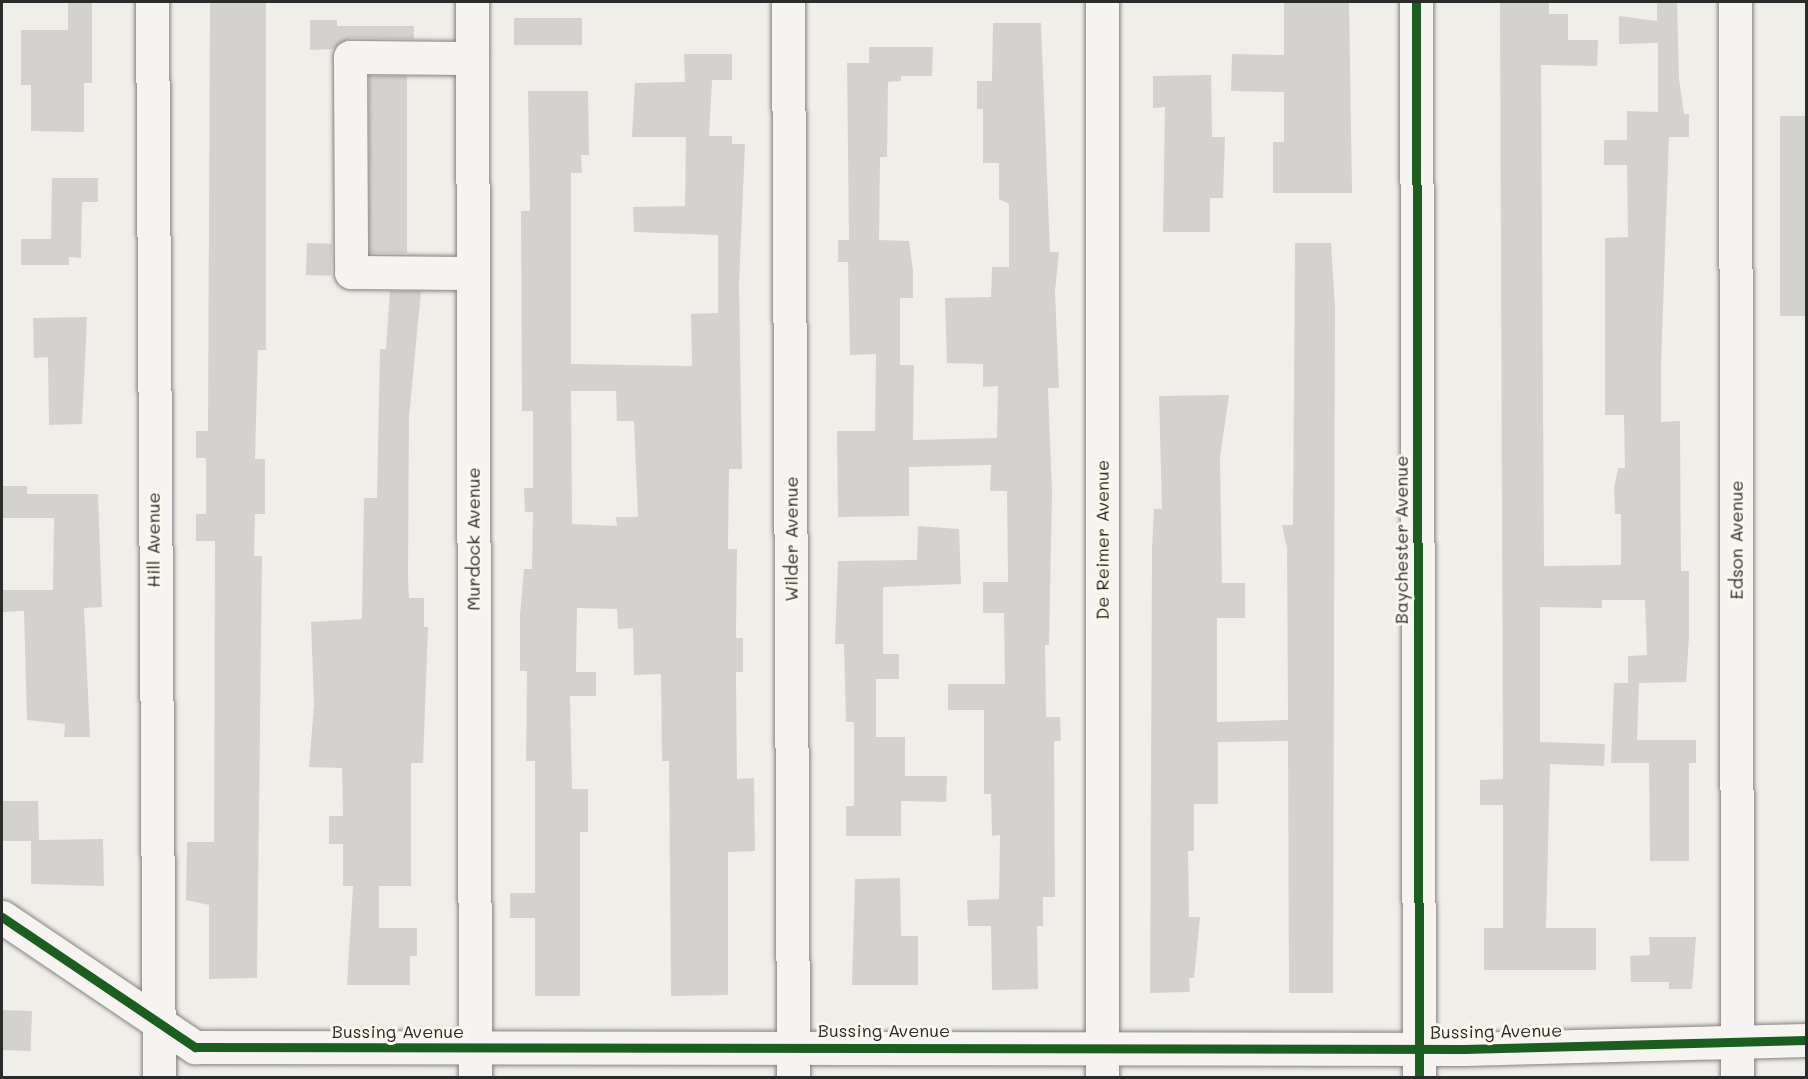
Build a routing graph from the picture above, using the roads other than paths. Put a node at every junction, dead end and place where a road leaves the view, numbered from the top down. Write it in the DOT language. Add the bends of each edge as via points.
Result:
graph roads {
  1 [pos="152,2"];
  2 [pos="472,2"];
  3 [pos="788,2"];
  4 [pos="1102,2"];
  5 [pos="1416,2"];
  6 [pos="1735,2"];
  7 [pos="472,58"];
  8 [pos="473,273"];
  9 [pos="2,917"];
  10 [pos="159,1023"];
  11 [pos="1806,1040"];
  12 [pos="1737,1043"];
  13 [pos="1102,1046"];
  14 [pos="475,1062"];
  15 [pos="793,1062"];
  16 [pos="1419,1063"];
  17 [pos="159,1077"];
  18 [pos="815,1077"];
  19 [pos="1102,1077"];
  20 [pos="1737,1077"];
  1 -- 10 [label="street, Hill Avenue" via="154,929"];
  2 -- 7 [label="street, Murdock Avenue"];
  3 -- 15 [label="street, Wilder Avenue"];
  4 -- 13 [label="street, De Reimer Avenue"];
  5 -- 16 [label="street, Baychester Avenue"];
  6 -- 12 [label="street, Edson Avenue"];
  7 -- 8 [label="street, Murdock Avenue"];
  7 -- 8 [label="street" via="350,57 351,272"];
  8 -- 14 [label="street, Murdock Avenue"];
  9 -- 10 [label="street, Bussing Avenue"];
  10 -- 14 [label="street, Bussing Avenue" via="195,1047"];
  10 -- 17 [label="street, Hill Avenue"];
  11 -- 12 [label="street, Bussing Avenue"];
  12 -- 16 [label="street, Bussing Avenue"];
  12 -- 20 [label="street, Edson Avenue"];
  13 -- 15 [label="street, Bussing Avenue"];
  13 -- 16 [label="street, Bussing Avenue"];
  13 -- 19 [label="street, De Reimer Avenue"];
  14 -- 15 [label="street, Bussing Avenue"];
  15 -- 18 [label="street"];
}
